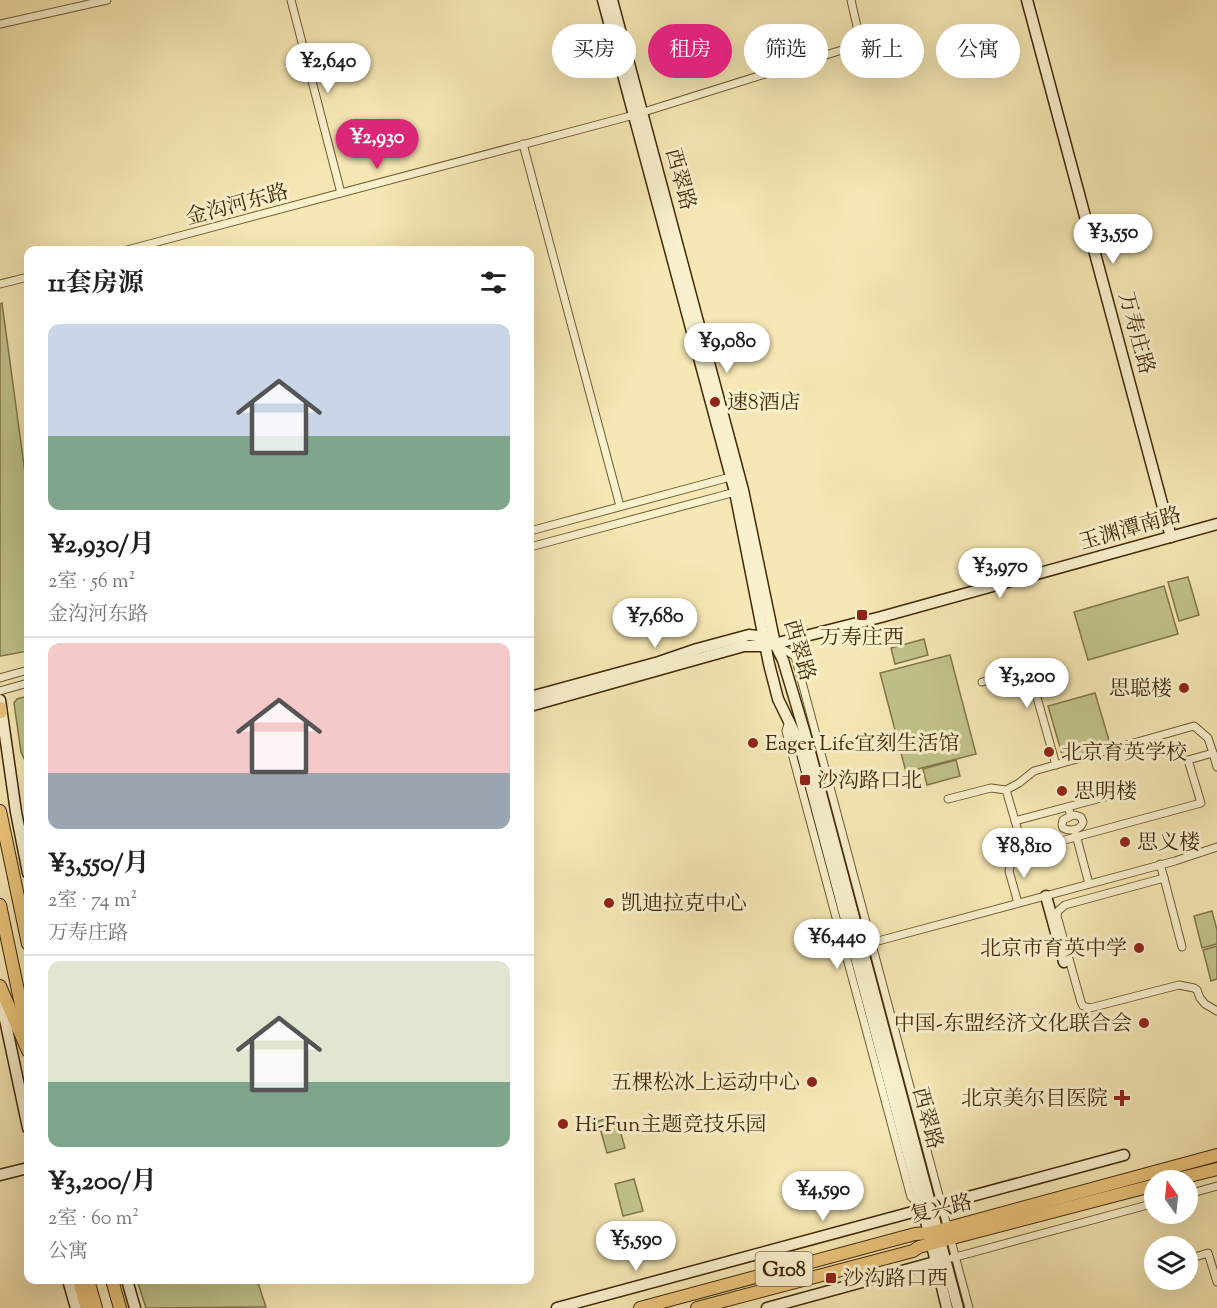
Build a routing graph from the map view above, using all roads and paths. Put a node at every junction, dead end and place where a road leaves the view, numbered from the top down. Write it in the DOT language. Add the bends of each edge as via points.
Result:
graph roads {
  1 [pos="107,0"];
  2 [pos="291,0"];
  3 [pos="603,0"];
  4 [pos="612,0"];
  5 [pos="851,0"];
  6 [pos="1028,0"];
  7 [pos="0,24"];
  8 [pos="638,114"];
  9 [pos="523,144"];
  10 [pos="341,193"];
  11 [pos="142,246"];
  12 [pos="24,278"];
  13 [pos="0,284"];
  14 [pos="735,476"];
  15 [pos="739,491"];
  16 [pos="620,506"];
  17 [pos="1217,524"];
  18 [pos="534,530"];
  19 [pos="1171,537"];
  20 [pos="534,546"];
  21 [pos="769,642"];
  22 [pos="24,671"];
  23 [pos="0,678"];
  24 [pos="982,682"];
  25 [pos="24,684"];
  26 [pos="0,691"];
  27 [pos="534,696"];
  28 [pos="534,705"];
  29 [pos="0,707"];
  30 [pos="789,722"];
  31 [pos="1213,753"];
  32 [pos="1056,765"];
  33 [pos="1217,767"];
  34 [pos="1006,790"];
  35 [pos="1112,795"];
  36 [pos="948,800"];
  37 [pos="1068,807"];
  38 [pos="0,811"];
  39 [pos="16,812"];
  40 [pos="1071,816"];
  41 [pos="24,819"];
  42 [pos="1015,821"];
  43 [pos="1075,833"];
  44 [pos="24,842"];
  45 [pos="1217,848"];
  46 [pos="1024,851"];
  47 [pos="1160,864"];
  48 [pos="1164,878"];
  49 [pos="1089,884"];
  50 [pos="1046,896"];
  51 [pos="1018,903"];
  52 [pos="0,905"];
  53 [pos="24,925"];
  54 [pos="862,945"];
  55 [pos="1182,947"];
  56 [pos="1064,962"];
  57 [pos="0,986"];
  58 [pos="0,996"];
  59 [pos="1217,1011"];
  60 [pos="24,1019"];
  61 [pos="24,1042"];
  62 [pos="24,1109"];
  63 [pos="1124,1155"];
  64 [pos="1217,1155"];
  65 [pos="24,1169"];
  66 [pos="1217,1169"];
  67 [pos="1198,1174"];
  68 [pos="0,1176"];
  69 [pos="1217,1186"];
  70 [pos="1144,1188"];
  71 [pos="1198,1191"];
  72 [pos="1144,1206"];
  73 [pos="929,1207"];
  74 [pos="940,1236"];
  75 [pos="1198,1256"];
  76 [pos="945,1259"];
  77 [pos="1217,1282"];
  78 [pos="69,1284"];
  79 [pos="80,1284"];
  80 [pos="89,1284"];
  81 [pos="113,1284"];
  82 [pos="128,1284"];
  83 [pos="76,1308"];
  84 [pos="87,1308"];
  85 [pos="96,1308"];
  86 [pos="120,1308"];
  87 [pos="135,1308"];
  88 [pos="557,1308"];
  89 [pos="640,1308"];
  90 [pos="697,1308"];
  91 [pos="767,1308"];
  92 [pos="947,1308"];
  93 [pos="958,1308"];
  94 [pos="969,1308"];
  1 -- 7 [label="street"];
  2 -- 10 [label="street"];
  3 -- 8 [label="street, 西翠路"];
  4 -- 8 [label="street, 西翠路"];
  5 -- 8 [label="street, 金沟河东路" via="861,44"];
  6 -- 19 [label="street, 万寿庄路"];
  8 -- 9 [label="street, 金沟河东路"];
  8 -- 14 [label="street, 西翠路"];
  9 -- 10 [label="street, 金沟河东路"];
  9 -- 16 [label="street"];
  10 -- 11 [label="street, 金沟河东路"];
  12 -- 13 [label="street"];
  14 -- 15 [label="street, 西翠路"];
  14 -- 16 [label="street"];
  15 -- 20 [label="street"];
  15 -- 21 [label="street, 西翠路"];
  16 -- 18 [label="street"];
  17 -- 19 [label="street, 玉渊潭南路"];
  19 -- 21 [label="street, 玉渊潭南路" via="881,617"];
  21 -- 27 [label="street, 玉渊潭南路" via="748,635"];
  21 -- 28 [label="street, 玉渊潭南路"];
  21 -- 30 [label="street, 西翠路" via="769,664"];
  21 -- 54 [label="street, 西翠路" via="783,660"];
  22 -- 23 [label="street"];
  24 -- 32 [label="street" via="1029,669"];
  25 -- 26 [label="street"];
  29 -- 39 [label="street"];
  30 -- 54 [label="street, 西翠路" via="799,742"];
  30 -- 73 [label="street" via="786,731 911,1197"];
  31 -- 32 [label="street" via="1208,738 1194,726"];
  31 -- 33 [label="street"];
  31 -- 43 [label="street" via="1188,760 1201,803"];
  32 -- 34 [label="street" via="1034,771"];
  34 -- 36 [label="street" via="991,788"];
  34 -- 42 [label="street"];
  35 -- 37 [label="street"];
  37 -- 40 [label="street"];
  37 -- 42 [label="street"];
  38 -- 53 [label="highway"];
  39 -- 41 [label="street"];
  39 -- 44 [label="street"];
  40 -- 43 [label="street" via="1080,816 1083,822"];
  40 -- 43 [label="street" via="1062,825"];
  42 -- 46 [label="street"];
  43 -- 46 [label="street"];
  43 -- 49 [label="street"];
  45 -- 47 [label="street"];
  46 -- 51 [label="street" via="1012,861 1008,871"];
  47 -- 48 [label="street"];
  47 -- 49 [label="street"];
  48 -- 55 [label="street"];
  48 -- 59 [label="street" via="1065,905 1058,911 1080,1002 1090,1008 1179,985 1197,990 1205,1004"];
  49 -- 50 [label="street"];
  50 -- 51 [label="street"];
  50 -- 56 [label="street"];
  51 -- 54 [label="street"];
  52 -- 60 [label="highway"];
  54 -- 73 [label="street, 西翠路"];
  54 -- 73 [label="street"];
  57 -- 61 [label="highway"];
  58 -- 62 [label="street"];
  63 -- 73 [label="street, 复兴路"];
  64 -- 74 [label="highway, 复兴路 / G108"];
  65 -- 68 [label="street"];
  66 -- 67 [label="highway"];
  69 -- 71 [label="street"];
  70 -- 74 [label="highway, 复兴路 / G108"];
  72 -- 76 [label="street"];
  73 -- 74 [label="street, 西翠路"];
  73 -- 88 [label="street, 复兴路"];
  74 -- 76 [label="street, 西翠路"];
  74 -- 76 [label="street"];
  74 -- 89 [label="highway, 复兴路 / G108" via="915,1234"];
  74 -- 90 [label="highway, 复兴路 / G108" via="913,1251"];
  75 -- 77 [label="street" via="1208,1253"];
  76 -- 91 [label="street"];
  76 -- 92 [label="street, 西翠路"];
  76 -- 93 [label="street, 西翠路"];
  76 -- 94 [label="street"];
  78 -- 83 [label="street"];
  79 -- 84 [label="highway"];
  80 -- 85 [label="highway"];
  81 -- 86 [label="highway"];
  82 -- 87 [label="street"];
}
